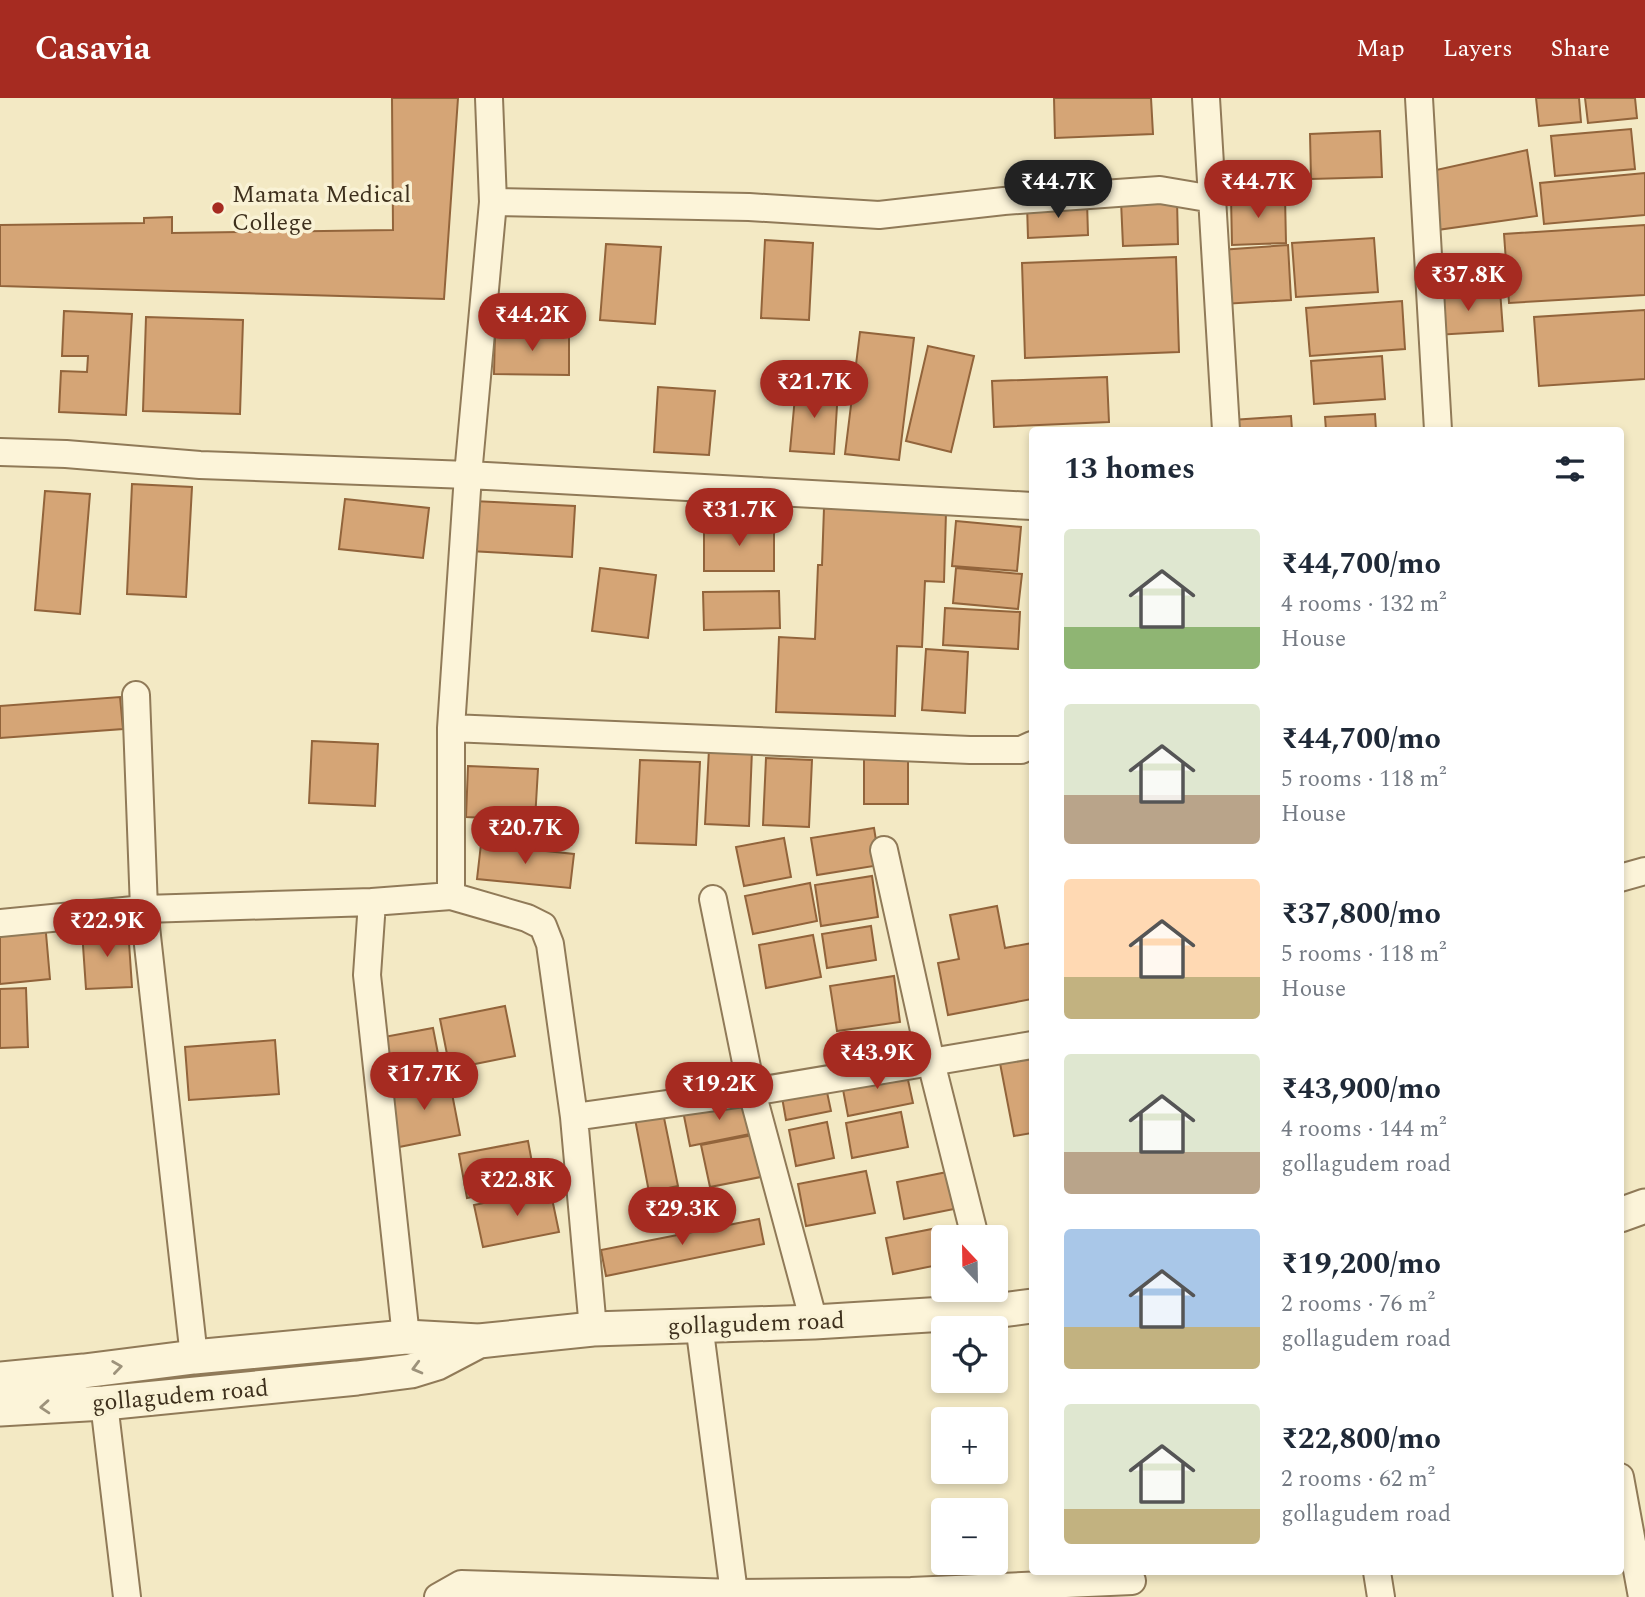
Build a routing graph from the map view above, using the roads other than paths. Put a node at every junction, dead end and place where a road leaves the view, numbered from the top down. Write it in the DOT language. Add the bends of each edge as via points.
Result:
graph roads {
  1 [pos="489,98"];
  2 [pos="1206,98"];
  3 [pos="1419,98"];
  4 [pos="1213,199"];
  5 [pos="493,202"];
  6 [pos="1226,427"];
  7 [pos="1438,427"];
  8 [pos="0,452"];
  9 [pos="468,475"];
  10 [pos="1029,506"];
  11 [pos="136,695"];
  12 [pos="450,728"];
  13 [pos="1029,746"];
  14 [pos="884,850"];
  15 [pos="1645,871"];
  16 [pos="1624,877"];
  17 [pos="451,896"];
  18 [pos="713,899"];
  19 [pos="372,902"];
  20 [pos="144,909"];
  21 [pos="0,923"];
  22 [pos="1029,1046"];
  23 [pos="931,1062"];
  24 [pos="752,1092"];
  25 [pos="573,1117"];
  26 [pos="1645,1206"];
  27 [pos="1624,1213"];
  28 [pos="972,1225"];
  29 [pos="975,1302"];
  30 [pos="1005,1302"];
  31 [pos="1029,1306"];
  32 [pos="814,1322"];
  33 [pos="699,1324"];
  34 [pos="593,1329"];
  35 [pos="406,1337"];
  36 [pos="479,1341"];
  37 [pos="194,1357"];
  38 [pos="0,1379"];
  39 [pos="104,1403"];
  40 [pos="0,1409"];
  41 [pos="1624,1499"];
  42 [pos="1377,1575"];
  43 [pos="1133,1583"];
  44 [pos="734,1593"];
  45 [pos="644,1594"];
  46 [pos="911,1594"];
  47 [pos="118,1595"];
  48 [pos="438,1597"];
  49 [pos="1381,1597"];
  50 [pos="1642,1597"];
  1 -- 5 [label="street"];
  2 -- 4 [label="street"];
  3 -- 7 [label="street"];
  4 -- 5 [label="street" via="1160,190 879,215 749,207"];
  4 -- 6 [label="street"];
  5 -- 9 [label="street"];
  8 -- 9 [label="street"];
  9 -- 10 [label="street"];
  9 -- 12 [label="street"];
  11 -- 20 [label="street"];
  12 -- 13 [label="street" via="970,750"];
  12 -- 17 [label="street"];
  14 -- 23 [label="street"];
  15 -- 16 [label="street"];
  17 -- 19 [label="street"];
  17 -- 25 [label="street" via="543,926 550,944"];
  18 -- 24 [label="street"];
  19 -- 20 [label="street"];
  19 -- 35 [label="street" via="367,975"];
  20 -- 21 [label="street"];
  20 -- 37 [label="street"];
  22 -- 23 [label="street"];
  23 -- 24 [label="street"];
  23 -- 28 [label="street"];
  24 -- 25 [label="street"];
  24 -- 32 [label="street"];
  25 -- 34 [label="street"];
  26 -- 27 [label="street"];
  29 -- 32 [label="street, gollagudem road"];
  30 -- 31 [label="street, gollagudem road"];
  32 -- 33 [label="street, gollagudem road"];
  33 -- 34 [label="street, gollagudem road"];
  33 -- 44 [label="street"];
  34 -- 36 [label="street, gollagudem road"];
  35 -- 36 [label="street, gollagudem road"];
  35 -- 37 [label="street, gollagudem road"];
  36 -- 39 [label="street, gollagudem road, one-way" via="411,1371"];
  38 -- 37 [label="street, gollagudem road, one-way"];
  39 -- 40 [label="street, gollagudem road, one-way"];
  39 -- 47 [label="street"];
  41 -- 50 [label="street"];
  42 -- 49 [label="street"];
  43 -- 46 [label="street"];
  44 -- 45 [label="street"];
  44 -- 46 [label="street"];
  45 -- 48 [label="street" via="461,1584"];
}
